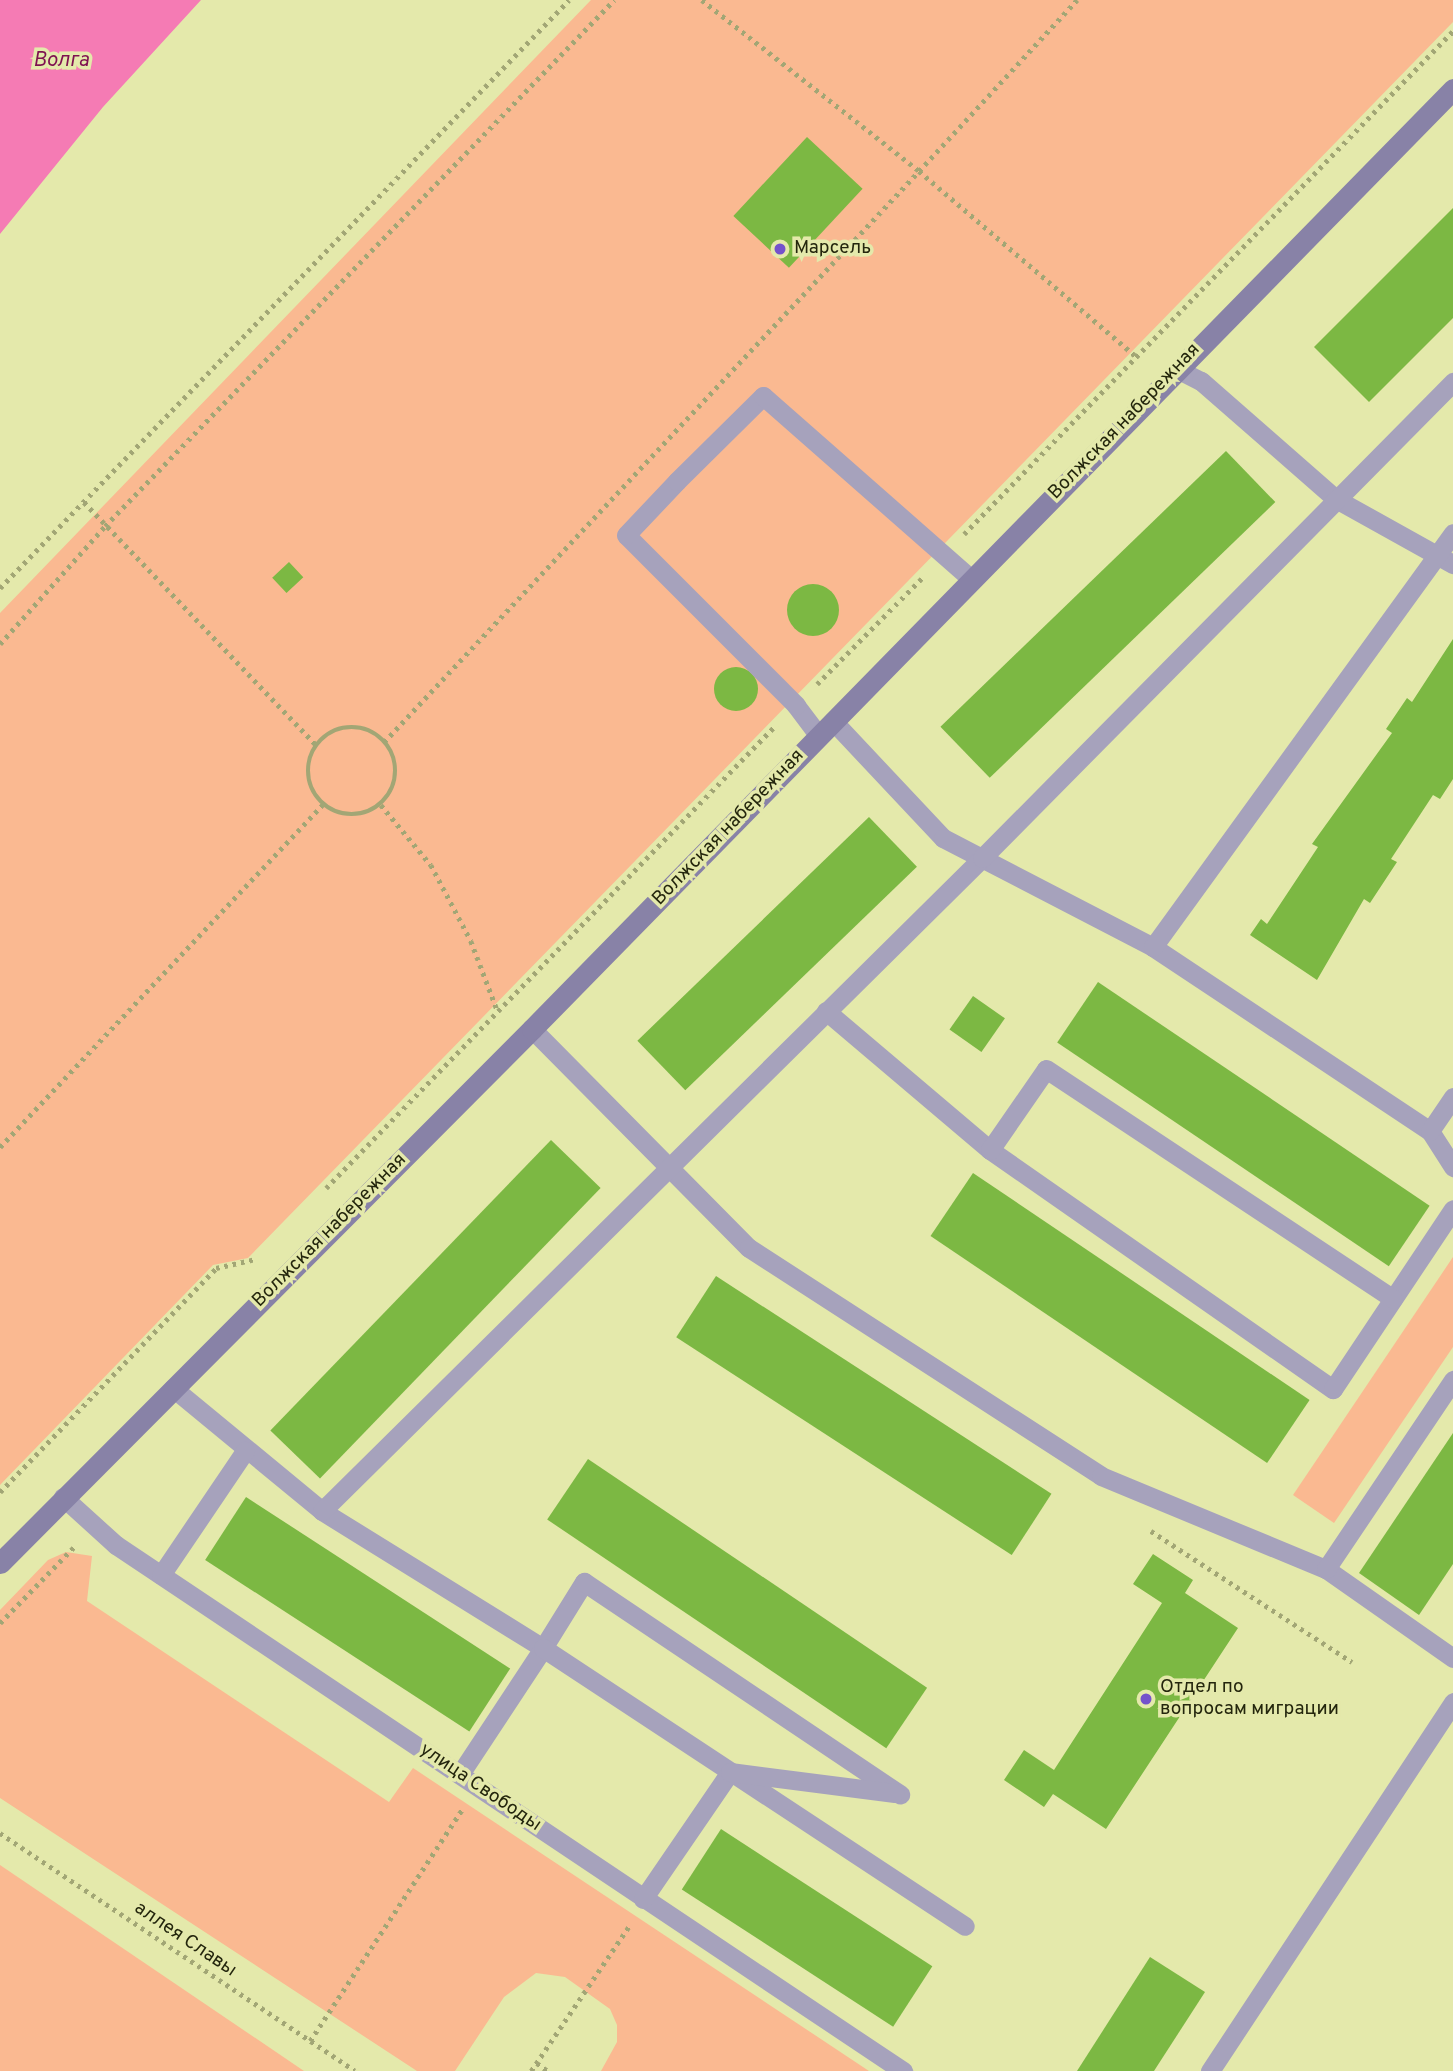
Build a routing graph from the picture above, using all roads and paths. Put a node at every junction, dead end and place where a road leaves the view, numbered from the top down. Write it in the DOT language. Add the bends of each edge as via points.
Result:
graph roads {
  1 [pos="569,0"];
  2 [pos="614,0"];
  3 [pos="702,0"];
  4 [pos="1077,0"];
  5 [pos="1453,31"];
  6 [pos="1453,89"];
  7 [pos="919,171"];
  8 [pos="1138,358"];
  9 [pos="1177,369"];
  10 [pos="1453,382"];
  11 [pos="1336,499"];
  12 [pos="84,502"];
  13 [pos="106,526"];
  14 [pos="1453,533"];
  15 [pos="961,537"];
  16 [pos="1436,553"];
  17 [pos="1453,564"];
  18 [pos="932,567"];
  19 [pos="971,579"];
  20 [pos="0,588"];
  21 [pos="0,644"];
  22 [pos="796,705"];
  23 [pos="826,729"];
  24 [pos="384,742"];
  25 [pos="316,745"];
  26 [pos="323,804"];
  27 [pos="381,805"];
  28 [pos="982,858"];
  29 [pos="1153,947"];
  30 [pos="498,1012"];
  31 [pos="826,1012"];
  32 [pos="532,1030"];
  33 [pos="1453,1097"];
  34 [pos="1430,1131"];
  35 [pos="0,1147"];
  36 [pos="990,1150"];
  37 [pos="671,1166"];
  38 [pos="1453,1167"];
  39 [pos="322,1192"];
  40 [pos="1453,1209"];
  41 [pos="263,1252"];
  42 [pos="1393,1299"];
  43 [pos="1453,1380"];
  44 [pos="173,1388"];
  45 [pos="246,1451"];
  46 [pos="0,1492"];
  47 [pos="63,1497"];
  48 [pos="322,1511"];
  49 [pos="94,1526"];
  50 [pos="1149,1530"];
  51 [pos="0,1563"];
  52 [pos="1326,1569"];
  53 [pos="160,1575"];
  54 [pos="0,1623"];
  55 [pos="543,1648"];
  56 [pos="1453,1658"];
  57 [pos="1352,1662"];
  58 [pos="1451,1710"];
  59 [pos="730,1772"];
  60 [pos="460,1774"];
  61 [pos="478,1786"];
  62 [pos="0,1833"];
  63 [pos="644,1900"];
  64 [pos="965,1926"];
  65 [pos="310,2041"];
  66 [pos="537,2063"];
  67 [pos="355,2071"];
  68 [pos="531,2071"];
  69 [pos="548,2071"];
  70 [pos="903,2071"];
  71 [pos="1210,2071"];
  1 -- 12 [label="path"];
  2 -- 13 [label="path"];
  3 -- 7 [label="path"];
  4 -- 7 [label="path"];
  5 -- 8 [label="path"];
  6 -- 9 [label="street, Волжская набережная"];
  7 -- 8 [label="path"];
  7 -- 24 [label="path"];
  8 -- 15 [label="path"];
  9 -- 11 [label="lane" via="1201,381"];
  9 -- 19 [label="street, Волжская набережная"];
  10 -- 11 [label="lane"];
  11 -- 16 [label="lane"];
  11 -- 28 [label="lane"];
  12 -- 13 [label="path"];
  12 -- 20 [label="path"];
  13 -- 21 [label="path"];
  13 -- 25 [label="path"];
  14 -- 16 [label="lane"];
  16 -- 17 [label="lane"];
  16 -- 29 [label="lane"];
  18 -- 22 [label="path"];
  19 -- 22 [label="lane" via="763,396 626,535"];
  19 -- 23 [label="street, Волжская набережная"];
  22 -- 23 [label="lane"];
  22 -- 30 [label="path"];
  23 -- 28 [label="lane" via="943,838"];
  23 -- 32 [label="street, Волжская набережная"];
  24 -- 25 [label="path" via="353,727 327,735"];
  24 -- 27 [label="path" via="395,763 396,778"];
  25 -- 26 [label="path" via="309,785"];
  26 -- 27 [label="path" via="353,816"];
  26 -- 35 [label="path"];
  27 -- 30 [label="path" via="430,865 471,941"];
  28 -- 29 [label="lane"];
  28 -- 31 [label="lane"];
  29 -- 34 [label="lane"];
  30 -- 39 [label="path"];
  31 -- 36 [label="lane"];
  31 -- 37 [label="lane"];
  32 -- 37 [label="lane"];
  32 -- 44 [label="street, Волжская набережная"];
  33 -- 34 [label="lane"];
  34 -- 38 [label="lane"];
  36 -- 42 [label="lane" via="1046,1069"];
  36 -- 42 [label="lane" via="1333,1389"];
  37 -- 48 [label="lane"];
  37 -- 52 [label="lane" via="749,1248 1101,1476"];
  40 -- 42 [label="lane"];
  41 -- 46 [label="path" via="254,1262 216,1268"];
  43 -- 52 [label="lane"];
  44 -- 45 [label="lane"];
  44 -- 47 [label="street, Волжская набережная"];
  45 -- 48 [label="lane"];
  45 -- 53 [label="lane"];
  47 -- 49 [label="lane, улица Свободы"];
  47 -- 51 [label="street, Волжская набережная"];
  48 -- 55 [label="lane"];
  49 -- 53 [label="lane, улица Свободы"];
  49 -- 54 [label="path"];
  50 -- 57 [label="path"];
  52 -- 56 [label="lane"];
  53 -- 60 [label="lane, улица Свободы"];
  55 -- 59 [label="lane"];
  55 -- 59 [label="lane" via="584,1582 900,1794"];
  55 -- 60 [label="lane"];
  58 -- 71 [label="lane"];
  59 -- 63 [label="lane"];
  59 -- 64 [label="lane"];
  60 -- 61 [label="lane, улица Свободы"];
  61 -- 63 [label="lane, улица Свободы"];
  61 -- 65 [label="path"];
  62 -- 65 [label="path, аллея Славы"];
  63 -- 66 [label="path"];
  63 -- 70 [label="lane, улица Свободы"];
  65 -- 67 [label="path, аллея Славы"];
  66 -- 68 [label="path"];
  66 -- 69 [label="path"];
}
